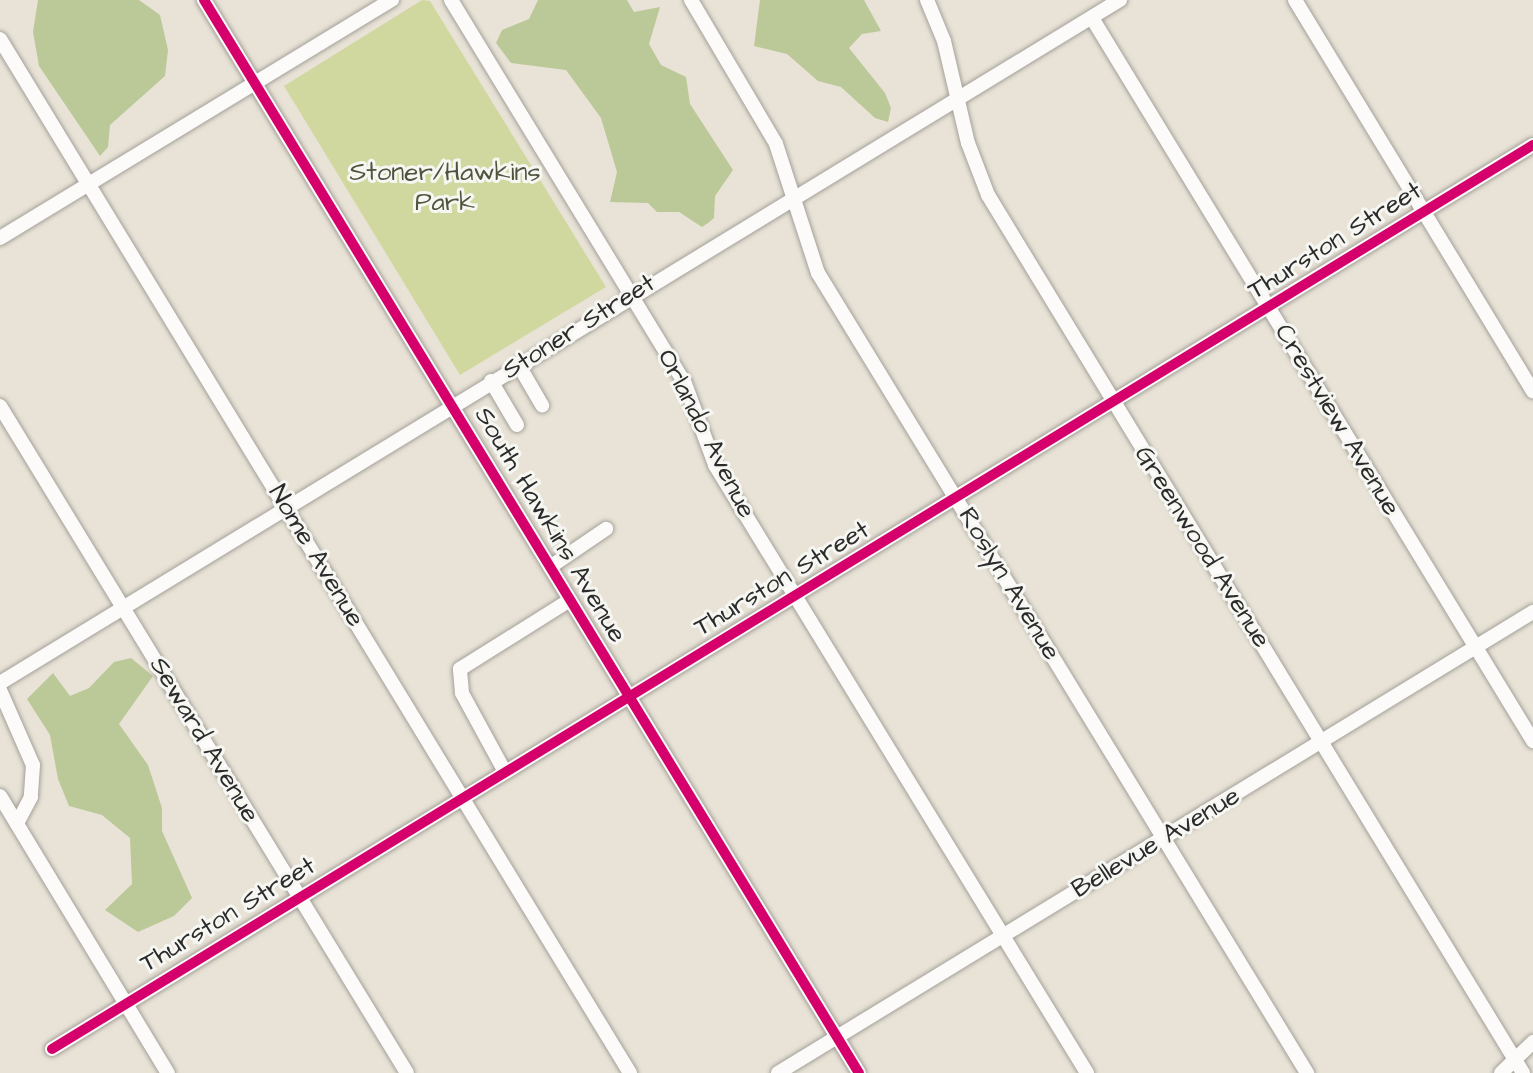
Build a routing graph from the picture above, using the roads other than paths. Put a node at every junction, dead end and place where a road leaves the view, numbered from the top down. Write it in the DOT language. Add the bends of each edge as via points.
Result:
graph roads {
  1 [pos="204,0"];
  2 [pos="392,0"];
  3 [pos="451,0"];
  4 [pos="691,0"];
  5 [pos="927,0"];
  6 [pos="1120,0"];
  7 [pos="1295,0"];
  8 [pos="1096,10"];
  9 [pos="0,39"];
  10 [pos="255,84"];
  11 [pos="958,97"];
  12 [pos="1533,145"];
  13 [pos="89,184"];
  14 [pos="792,198"];
  15 [pos="1426,211"];
  16 [pos="0,238"];
  17 [pos="631,295"];
  18 [pos="1269,308"];
  19 [pos="518,364"];
  20 [pos="491,381"];
  21 [pos="1533,391"];
  22 [pos="1115,402"];
  23 [pos="542,405"];
  24 [pos="0,406"];
  25 [pos="452,406"];
  26 [pos="517,425"];
  27 [pos="957,498"];
  28 [pos="287,507"];
  29 [pos="606,529"];
  30 [pos="550,567"];
  31 [pos="795,596"];
  32 [pos="570,600"];
  33 [pos="124,608"];
  34 [pos="1533,612"];
  35 [pos="1475,648"];
  36 [pos="0,683"];
  37 [pos="0,690"];
  38 [pos="628,696"];
  39 [pos="1533,741"];
  40 [pos="1322,742"];
  41 [pos="505,772"];
  42 [pos="0,796"];
  43 [pos="463,798"];
  44 [pos="17,823"];
  45 [pos="1165,838"];
  46 [pos="297,898"];
  47 [pos="1004,936"];
  48 [pos="126,1002"];
  49 [pos="837,1037"];
  50 [pos="1533,1042"];
  51 [pos="52,1049"];
  52 [pos="1515,1059"];
  53 [pos="168,1073"];
  54 [pos="407,1073"];
  55 [pos="630,1073"];
  56 [pos="778,1073"];
  57 [pos="859,1073"];
  58 [pos="1087,1073"];
  59 [pos="1307,1073"];
  60 [pos="1501,1073"];
  61 [pos="1523,1073"];
  1 -- 10 [label="street, South Hawkins Avenue"];
  2 -- 10 [label="street"];
  3 -- 17 [label="street, Orlando Avenue"];
  4 -- 14 [label="street, Roslyn Avenue" via="761,114"];
  5 -- 11 [label="street, Greenwood Avenue"];
  6 -- 8 [label="street, Stoner Street"];
  7 -- 15 [label="street"];
  8 -- 11 [label="street, Stoner Street"];
  8 -- 18 [label="street, Crestview Avenue"];
  9 -- 13 [label="street, Nome Avenue"];
  10 -- 13 [label="street"];
  10 -- 25 [label="street, South Hawkins Avenue"];
  11 -- 14 [label="street, Stoner Street"];
  11 -- 22 [label="street, Greenwood Avenue" via="988,195"];
  12 -- 15 [label="street, Thurston Street"];
  13 -- 16 [label="street"];
  13 -- 28 [label="street, Nome Avenue"];
  14 -- 17 [label="street, Stoner Street"];
  14 -- 27 [label="street, Roslyn Avenue" via="818,273"];
  15 -- 18 [label="street, Thurston Street"];
  15 -- 21 [label="street"];
  17 -- 19 [label="street, Stoner Street"];
  17 -- 31 [label="street, Orlando Avenue" via="689,391 715,465"];
  18 -- 22 [label="street, Thurston Street"];
  18 -- 35 [label="street, Crestview Avenue"];
  19 -- 20 [label="street, Stoner Street"];
  19 -- 23 [label="street"];
  20 -- 25 [label="street, Stoner Street"];
  20 -- 26 [label="street"];
  22 -- 27 [label="street, Thurston Street"];
  22 -- 40 [label="street, Greenwood Avenue"];
  24 -- 33 [label="street, Seward Avenue"];
  25 -- 28 [label="street, Stoner Street"];
  25 -- 30 [label="street, South Hawkins Avenue"];
  27 -- 31 [label="street, Thurston Street"];
  27 -- 45 [label="street, Roslyn Avenue"];
  28 -- 33 [label="street, Stoner Street"];
  28 -- 43 [label="street, Nome Avenue"];
  29 -- 30 [label="street"];
  30 -- 32 [label="street, South Hawkins Avenue"];
  31 -- 38 [label="street, Thurston Street"];
  31 -- 47 [label="street, Orlando Avenue"];
  32 -- 38 [label="street, South Hawkins Avenue"];
  32 -- 41 [label="street" via="460,669 462,693"];
  33 -- 36 [label="street, Stoner Street"];
  33 -- 46 [label="street, Seward Avenue"];
  34 -- 35 [label="street, Bellevue Avenue"];
  35 -- 39 [label="street, Crestview Avenue"];
  35 -- 40 [label="street, Bellevue Avenue"];
  37 -- 44 [label="street" via="33,765 31,797"];
  38 -- 41 [label="street, Thurston Street"];
  38 -- 49 [label="street, South Hawkins Avenue"];
  40 -- 45 [label="street, Bellevue Avenue"];
  40 -- 52 [label="street, Greenwood Avenue"];
  41 -- 43 [label="street, Thurston Street"];
  42 -- 44 [label="street"];
  43 -- 46 [label="street, Thurston Street"];
  43 -- 55 [label="street, Nome Avenue"];
  44 -- 48 [label="street"];
  45 -- 47 [label="street, Bellevue Avenue"];
  45 -- 59 [label="street, Roslyn Avenue"];
  46 -- 48 [label="street, Thurston Street"];
  46 -- 54 [label="street, Seward Avenue"];
  47 -- 49 [label="street, Bellevue Avenue"];
  47 -- 58 [label="street, Orlando Avenue"];
  48 -- 51 [label="street, Thurston Street"];
  48 -- 53 [label="street"];
  49 -- 56 [label="street, Bellevue Avenue"];
  49 -- 57 [label="street, South Hawkins Avenue"];
  50 -- 52 [label="street"];
  52 -- 60 [label="street"];
  52 -- 61 [label="street, Greenwood Avenue"];
}
